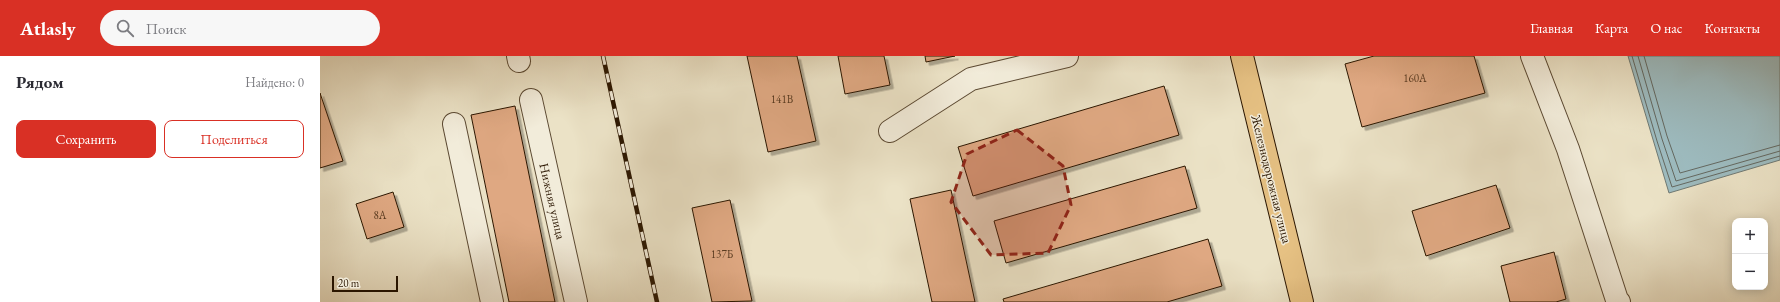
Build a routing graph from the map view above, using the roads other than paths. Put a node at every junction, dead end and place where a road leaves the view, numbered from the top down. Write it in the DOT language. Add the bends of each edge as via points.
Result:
graph roads {
  1 [pos="1067,56"];
  2 [pos="1242,56"];
  3 [pos="1532,56"];
  4 [pos="531,100"];
  5 [pos="454,124"];
  6 [pos="890,131"];
  7 [pos="492,302"];
  8 [pos="576,302"];
  9 [pos="1302,302"];
  10 [pos="1619,302"];
  1 -- 6 [label="lane" via="971,79"];
  2 -- 9 [label="main road, Железнодорожная улица"];
  3 -- 10 [label="lane" via="1568,149"];
  4 -- 8 [label="lane, Нижняя улица"];
  5 -- 7 [label="lane"];
}
